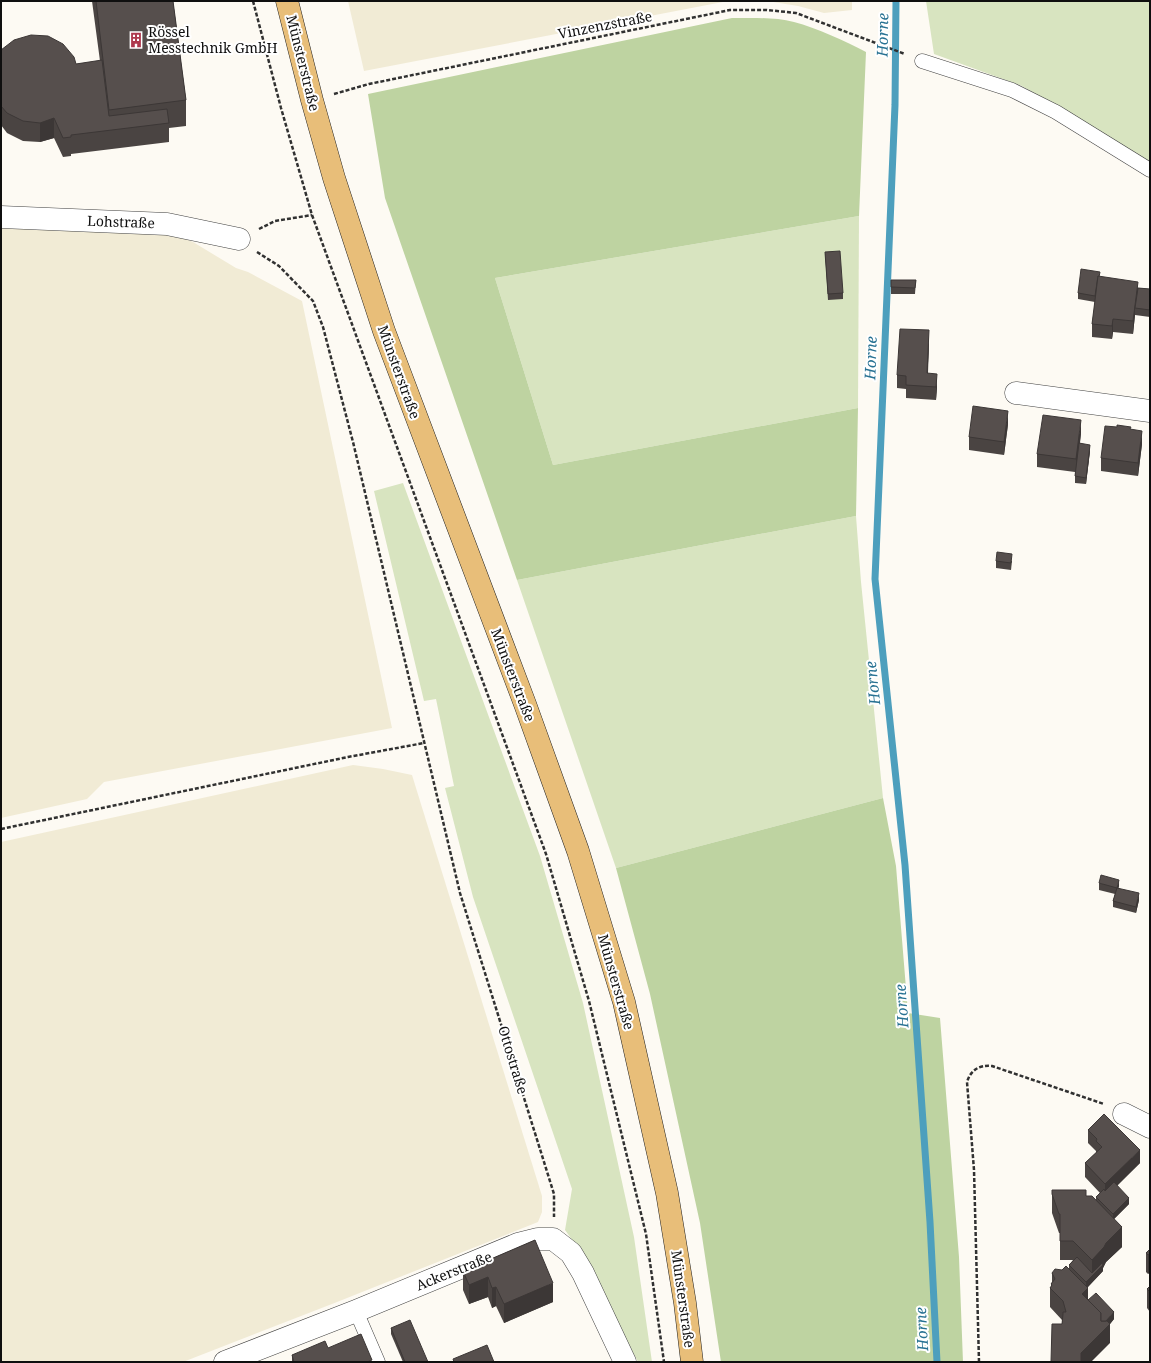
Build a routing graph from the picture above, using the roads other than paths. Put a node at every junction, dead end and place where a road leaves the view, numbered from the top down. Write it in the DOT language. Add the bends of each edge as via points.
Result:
graph roads {
  1 [pos="287,1"];
  2 [pos="922,61"];
  3 [pos="1150,170"];
  4 [pos="1,217"];
  5 [pos="239,239"];
  6 [pos="1016,393"];
  7 [pos="1150,411"];
  8 [pos="1124,1114"];
  9 [pos="1150,1127"];
  10 [pos="356,1311"];
  11 [pos="225,1362"];
  12 [pos="378,1362"];
  13 [pos="626,1362"];
  14 [pos="692,1362"];
  1 -- 14 [label="main road, Münsterstraße" via="343,208 384,331 578,851 624,1002 667,1193"];
  2 -- 3 [label="lane" via="1012,90 1056,112"];
  4 -- 5 [label="street, Lohstraße" via="168,224"];
  6 -- 7 [label="street"];
  8 -- 9 [label="street"];
  10 -- 11 [label="street, Ackerstraße"];
  10 -- 12 [label="lane"];
  10 -- 13 [label="street, Ackerstraße" via="518,1244 538,1239 553,1239 572,1253"];
}
